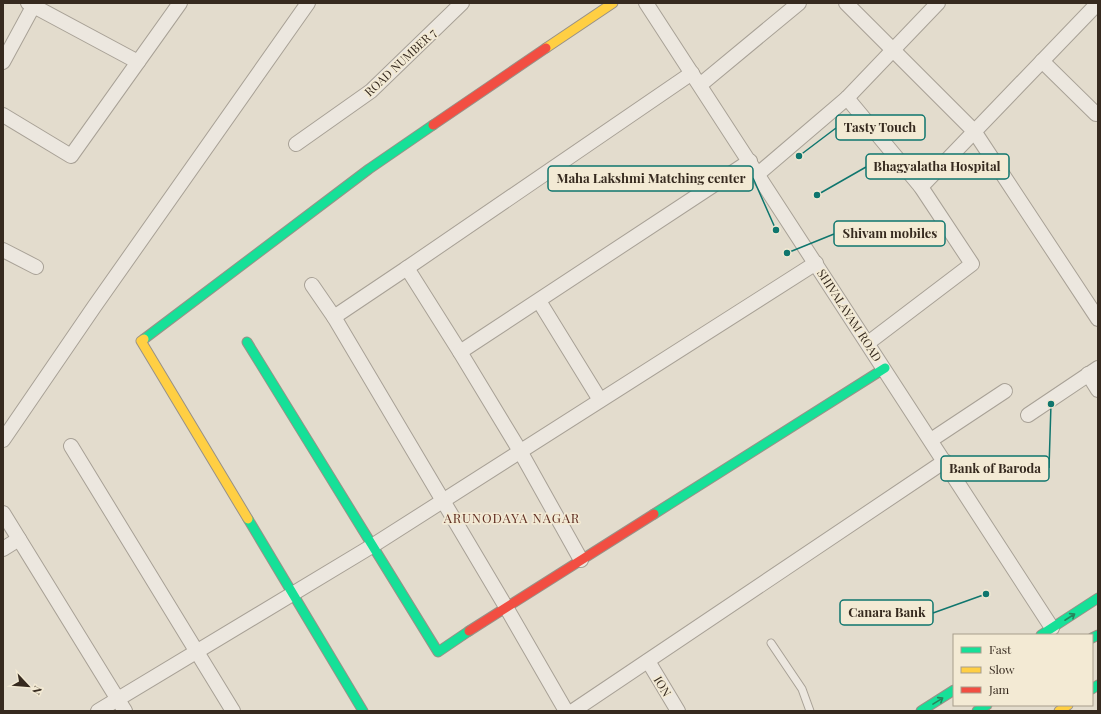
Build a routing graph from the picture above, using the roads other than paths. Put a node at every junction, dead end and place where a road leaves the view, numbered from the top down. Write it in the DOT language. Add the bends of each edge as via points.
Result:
graph roads {
  1 [pos="180,3"];
  2 [pos="308,3"];
  3 [pos="462,3"];
  4 [pos="614,3"];
  5 [pos="646,3"];
  6 [pos="799,3"];
  7 [pos="846,3"];
  8 [pos="938,3"];
  9 [pos="1098,3"];
  10 [pos="32,4"];
  11 [pos="894,49"];
  12 [pos="1042,61"];
  13 [pos="3,62"];
  14 [pos="138,62"];
  15 [pos="692,73"];
  16 [pos="700,84"];
  17 [pos="847,98"];
  18 [pos="1096,114"];
  19 [pos="3,115"];
  20 [pos="974,131"];
  21 [pos="296,144"];
  22 [pos="750,161"];
  23 [pos="758,174"];
  24 [pos="921,187"];
  25 [pos="3,250"];
  26 [pos="816,263"];
  27 [pos="36,267"];
  28 [pos="407,268"];
  29 [pos="312,285"];
  30 [pos="539,301"];
  31 [pos="334,317"];
  32 [pos="1098,320"];
  33 [pos="247,342"];
  34 [pos="868,343"];
  35 [pos="460,352"];
  36 [pos="885,368"];
  37 [pos="1093,371"];
  38 [pos="1098,390"];
  39 [pos="1005,391"];
  40 [pos="600,400"];
  41 [pos="1028,415"];
  42 [pos="3,440"];
  43 [pos="931,440"];
  44 [pos="72,446"];
  45 [pos="520,451"];
  46 [pos="945,461"];
  47 [pos="443,501"];
  48 [pos="3,513"];
  49 [pos="19,539"];
  50 [pos="372,546"];
  51 [pos="3,549"];
  52 [pos="581,560"];
  53 [pos="292,594"];
  54 [pos="1098,598"];
  55 [pos="506,607"];
  56 [pos="1047,632"];
  57 [pos="771,643"];
  58 [pos="197,651"];
  59 [pos="648,661"];
  60 [pos="953,691"];
  61 [pos="118,699"];
  62 [pos="98,711"];
  63 [pos="125,711"];
  64 [pos="233,711"];
  65 [pos="363,711"];
  66 [pos="566,711"];
  67 [pos="573,711"];
  68 [pos="678,711"];
  69 [pos="810,711"];
  70 [pos="921,711"];
  1 -- 14 [label="street"];
  2 -- 42 [label="street"];
  3 -- 21 [label="street, ROAD NUMBER 7" via="372,91"];
  4 -- 53 [label="main road" via="369,169 141,341"];
  5 -- 15 [label="street, SHIVALAYAM ROAD"];
  6 -- 16 [label="street"];
  7 -- 11 [label="street"];
  8 -- 11 [label="street"];
  9 -- 12 [label="street"];
  10 -- 13 [label="street"];
  10 -- 14 [label="street"];
  11 -- 17 [label="street"];
  11 -- 20 [label="street"];
  12 -- 18 [label="street"];
  12 -- 20 [label="street"];
  14 -- 19 [label="street" via="71,156"];
  15 -- 16 [label="street, SHIVALAYAM ROAD"];
  15 -- 28 [label="street"];
  16 -- 22 [label="street, SHIVALAYAM ROAD"];
  17 -- 23 [label="street"];
  17 -- 24 [label="street"];
  20 -- 24 [label="street"];
  20 -- 32 [label="street"];
  22 -- 23 [label="street, SHIVALAYAM ROAD"];
  22 -- 30 [label="street"];
  23 -- 26 [label="street, SHIVALAYAM ROAD"];
  24 -- 34 [label="street" via="972,264"];
  25 -- 27 [label="street"];
  26 -- 34 [label="street, SHIVALAYAM ROAD"];
  26 -- 40 [label="street"];
  28 -- 31 [label="street"];
  28 -- 35 [label="street"];
  29 -- 31 [label="street"];
  30 -- 35 [label="street"];
  30 -- 40 [label="street"];
  31 -- 47 [label="street"];
  33 -- 50 [label="main road"];
  34 -- 36 [label="street, SHIVALAYAM ROAD"];
  35 -- 45 [label="street"];
  36 -- 43 [label="street, SHIVALAYAM ROAD"];
  36 -- 52 [label="main road"];
  37 -- 38 [label="street"];
  37 -- 41 [label="street"];
  39 -- 43 [label="street"];
  40 -- 45 [label="street"];
  43 -- 46 [label="street, SHIVALAYAM ROAD"];
  44 -- 58 [label="street"];
  45 -- 47 [label="street"];
  45 -- 52 [label="street"];
  46 -- 56 [label="street, SHIVALAYAM ROAD"];
  46 -- 59 [label="street"];
  47 -- 50 [label="street"];
  47 -- 55 [label="street"];
  48 -- 49 [label="street"];
  49 -- 51 [label="street"];
  49 -- 61 [label="street"];
  50 -- 53 [label="street"];
  50 -- 55 [label="main road" via="438,652"];
  52 -- 55 [label="main road"];
  53 -- 58 [label="street"];
  53 -- 65 [label="main road"];
  56 -- 54 [label="main road, one-way"];
  55 -- 66 [label="street"];
  57 -- 69 [label="lane" via="802,689"];
  58 -- 61 [label="street"];
  58 -- 64 [label="street"];
  59 -- 67 [label="street"];
  59 -- 68 [label="street, ION"];
  70 -- 60 [label="main road, one-way"];
  61 -- 62 [label="street"];
  61 -- 63 [label="street"];
}
